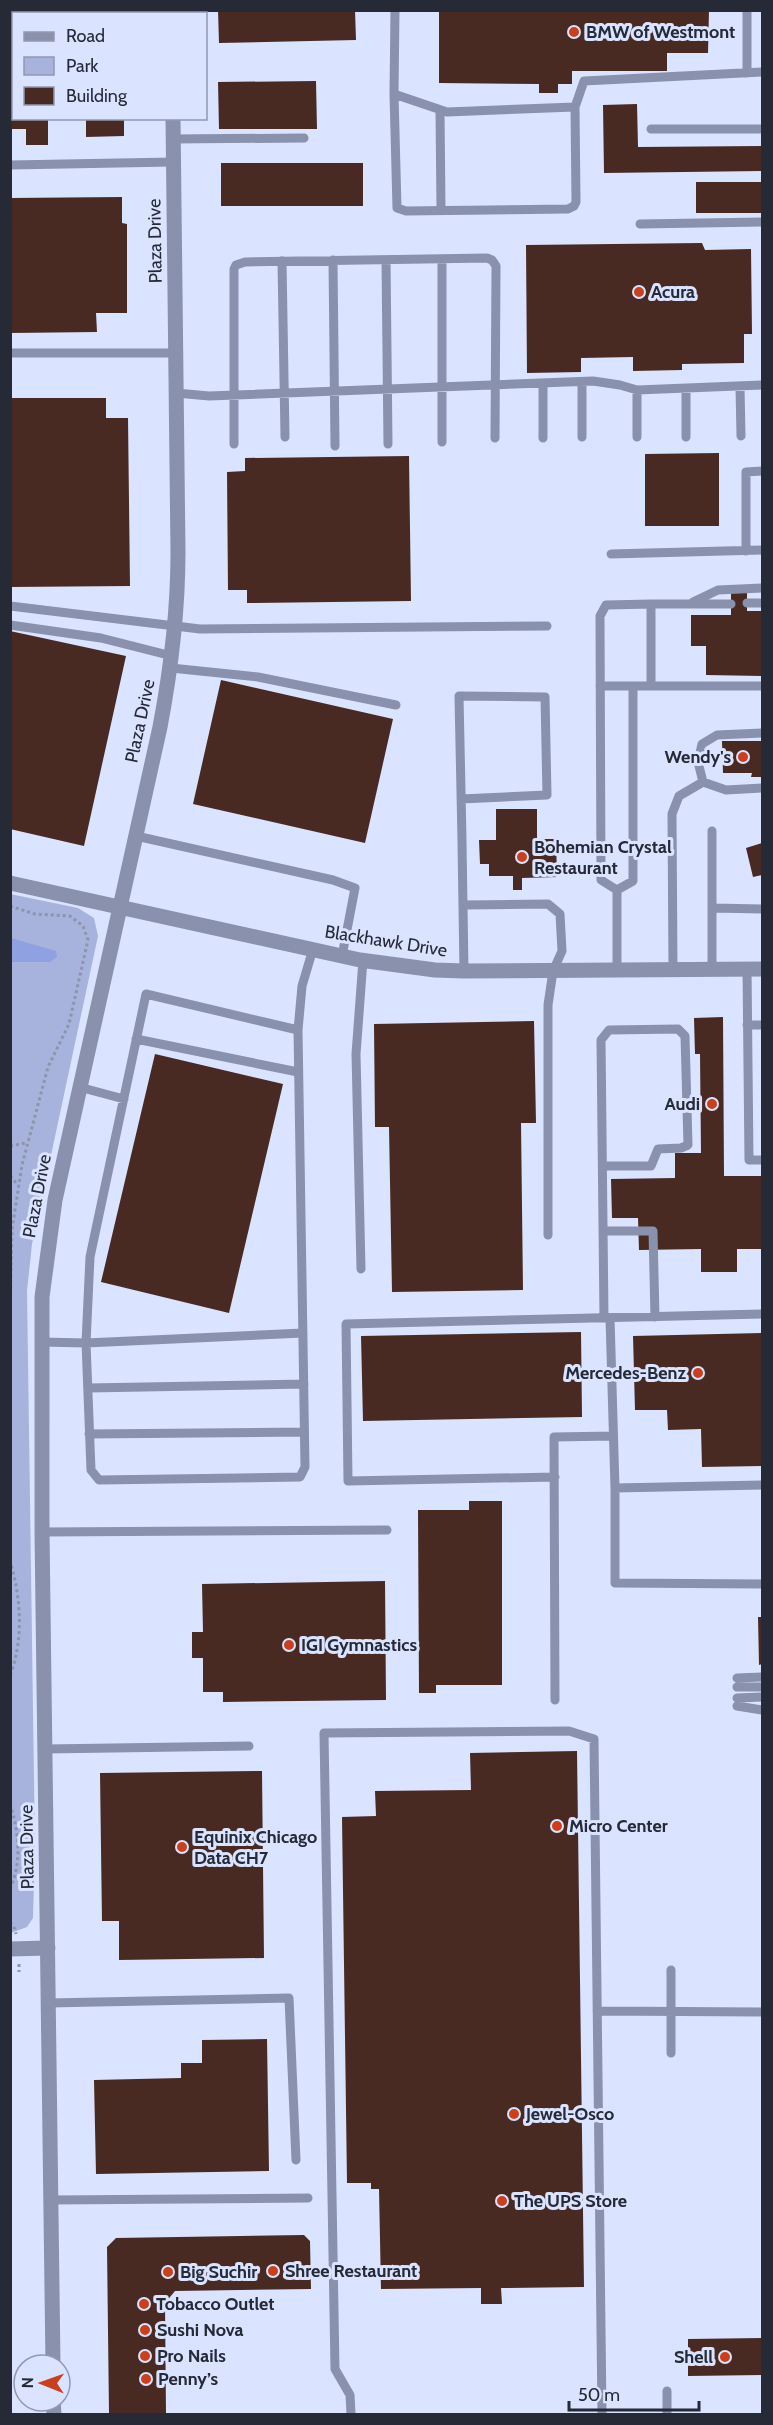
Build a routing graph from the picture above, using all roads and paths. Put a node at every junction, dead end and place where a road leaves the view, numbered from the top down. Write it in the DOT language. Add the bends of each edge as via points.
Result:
graph roads {
  1 [pos="395,10"];
  2 [pos="747,10"];
  3 [pos="762,72"];
  4 [pos="747,73"];
  5 [pos="394,94"];
  6 [pos="575,107"];
  7 [pos="440,110"];
  8 [pos="173,120"];
  9 [pos="651,129"];
  10 [pos="762,129"];
  11 [pos="304,138"];
  12 [pos="173,140"];
  13 [pos="173,162"];
  14 [pos="10,165"];
  15 [pos="441,210"];
  16 [pos="762,222"];
  17 [pos="640,224"];
  18 [pos="442,259"];
  19 [pos="333,260"];
  20 [pos="386,260"];
  21 [pos="282,261"];
  22 [pos="10,353"];
  23 [pos="176,353"];
  24 [pos="582,382"];
  25 [pos="543,384"];
  26 [pos="762,385"];
  27 [pos="496,386"];
  28 [pos="740,387"];
  29 [pos="388,388"];
  30 [pos="442,388"];
  31 [pos="686,389"];
  32 [pos="637,390"];
  33 [pos="336,391"];
  34 [pos="176,393"];
  35 [pos="284,393"];
  36 [pos="234,395"];
  37 [pos="741,436"];
  38 [pos="285,437"];
  39 [pos="582,437"];
  40 [pos="637,437"];
  41 [pos="686,437"];
  42 [pos="495,438"];
  43 [pos="543,438"];
  44 [pos="442,442"];
  45 [pos="234,444"];
  46 [pos="388,444"];
  47 [pos="335,446"];
  48 [pos="762,471"];
  49 [pos="762,550"];
  50 [pos="746,551"];
  51 [pos="611,554"];
  52 [pos="762,588"];
  53 [pos="689,603"];
  54 [pos="747,603"];
  55 [pos="762,603"];
  56 [pos="651,604"];
  57 [pos="730,604"];
  58 [pos="10,606"];
  59 [pos="10,625"];
  60 [pos="175,626"];
  61 [pos="547,626"];
  62 [pos="171,662"];
  63 [pos="600,686"];
  64 [pos="633,686"];
  65 [pos="651,686"];
  66 [pos="762,686"];
  67 [pos="396,705"];
  68 [pos="762,733"];
  69 [pos="703,782"];
  70 [pos="762,788"];
  71 [pos="461,798"];
  72 [pos="712,831"];
  73 [pos="136,836"];
  74 [pos="10,883"];
  75 [pos="617,890"];
  76 [pos="463,904"];
  77 [pos="10,906"];
  78 [pos="120,907"];
  79 [pos="712,908"];
  80 [pos="762,909"];
  81 [pos="312,949"];
  82 [pos="342,956"];
  83 [pos="363,960"];
  84 [pos="712,969"];
  85 [pos="755,969"];
  86 [pos="617,970"];
  87 [pos="673,970"];
  88 [pos="464,971"];
  89 [pos="553,971"];
  90 [pos="747,1025"];
  91 [pos="762,1025"];
  92 [pos="298,1030"];
  93 [pos="136,1039"];
  94 [pos="298,1072"];
  95 [pos="79,1087"];
  96 [pos="124,1099"];
  97 [pos="27,1142"];
  98 [pos="10,1146"];
  99 [pos="762,1160"];
  100 [pos="603,1166"];
  101 [pos="10,1176"];
  102 [pos="18,1185"];
  103 [pos="603,1231"];
  104 [pos="548,1234"];
  105 [pos="361,1269"];
  106 [pos="762,1314"];
  107 [pos="655,1317"];
  108 [pos="607,1318"];
  109 [pos="10,1321"];
  110 [pos="303,1333"];
  111 [pos="41,1342"];
  112 [pos="86,1343"];
  113 [pos="304,1384"];
  114 [pos="88,1388"];
  115 [pos="304,1432"];
  116 [pos="89,1434"];
  117 [pos="613,1436"];
  118 [pos="555,1477"];
  119 [pos="762,1485"];
  120 [pos="615,1488"];
  121 [pos="387,1530"];
  122 [pos="42,1532"];
  123 [pos="10,1560"];
  124 [pos="762,1584"];
  125 [pos="10,1676"];
  126 [pos="762,1677"];
  127 [pos="762,1687"];
  128 [pos="762,1697"];
  129 [pos="555,1700"];
  130 [pos="762,1710"];
  131 [pos="249,1746"];
  132 [pos="45,1749"];
  133 [pos="10,1804"];
  134 [pos="10,1889"];
  135 [pos="48,1948"];
  136 [pos="10,1949"];
  137 [pos="671,1970"];
  138 [pos="49,2003"];
  139 [pos="597,2011"];
  140 [pos="671,2011"];
  141 [pos="762,2012"];
  142 [pos="671,2053"];
  143 [pos="296,2160"];
  144 [pos="308,2198"];
  145 [pos="51,2200"];
  146 [pos="53,2353"];
  147 [pos="667,2391"];
  148 [pos="351,2415"];
  149 [pos="602,2415"];
  150 [pos="667,2415"];
  1 -- 5 [label="lane"];
  2 -- 4 [label="lane"];
  3 -- 4 [label="lane"];
  4 -- 6 [label="lane" via="584,81"];
  5 -- 7 [label="lane"];
  5 -- 15 [label="lane" via="397,208"];
  6 -- 7 [label="lane"];
  6 -- 15 [label="lane" via="576,202 572,208"];
  7 -- 15 [label="lane"];
  8 -- 12 [label="street, Plaza Drive"];
  9 -- 10 [label="lane"];
  11 -- 12 [label="lane"];
  12 -- 13 [label="street, Plaza Drive"];
  13 -- 14 [label="lane"];
  13 -- 23 [label="street, Plaza Drive"];
  16 -- 17 [label="lane"];
  18 -- 20 [label="lane"];
  18 -- 27 [label="lane" via="487,258 494,263"];
  18 -- 30 [label="lane"];
  19 -- 20 [label="lane"];
  19 -- 21 [label="lane"];
  19 -- 33 [label="lane"];
  20 -- 29 [label="lane"];
  21 -- 35 [label="lane"];
  21 -- 36 [label="lane" via="245,262 234,269"];
  22 -- 23 [label="lane"];
  23 -- 34 [label="street, Plaza Drive"];
  24 -- 25 [label="lane"];
  24 -- 32 [label="lane"];
  24 -- 39 [label="lane"];
  25 -- 27 [label="lane"];
  25 -- 43 [label="lane"];
  26 -- 28 [label="lane"];
  27 -- 30 [label="lane"];
  27 -- 42 [label="lane"];
  28 -- 31 [label="lane"];
  28 -- 37 [label="lane"];
  29 -- 30 [label="lane"];
  29 -- 33 [label="lane"];
  29 -- 46 [label="lane"];
  30 -- 44 [label="lane"];
  31 -- 32 [label="lane"];
  31 -- 41 [label="lane"];
  32 -- 40 [label="lane"];
  33 -- 35 [label="lane"];
  33 -- 47 [label="lane"];
  34 -- 36 [label="lane"];
  34 -- 60 [label="street, Plaza Drive"];
  35 -- 36 [label="lane"];
  35 -- 38 [label="lane"];
  36 -- 45 [label="lane"];
  48 -- 50 [label="lane" via="746,472"];
  49 -- 50 [label="lane"];
  50 -- 51 [label="lane"];
  52 -- 53 [label="lane" via="718,590"];
  53 -- 56 [label="lane"];
  53 -- 57 [label="lane"];
  54 -- 55 [label="lane"];
  56 -- 63 [label="lane" via="606,605 600,616"];
  56 -- 65 [label="lane"];
  58 -- 60 [label="lane"];
  59 -- 62 [label="lane" via="101,638"];
  60 -- 61 [label="lane" via="200,630"];
  60 -- 62 [label="street, Plaza Drive"];
  62 -- 67 [label="lane"];
  62 -- 73 [label="street, Plaza Drive"];
  63 -- 64 [label="lane"];
  63 -- 75 [label="lane" via="600,880"];
  64 -- 65 [label="lane"];
  64 -- 75 [label="lane" via="633,881"];
  65 -- 66 [label="lane"];
  68 -- 69 [label="lane" via="717,735 702,744 698,762"];
  69 -- 70 [label="lane" via="726,790"];
  69 -- 87 [label="lane" via="679,796 672,814"];
  71 -- 71 [label="lane" via="459,696 545,698 547,795"];
  71 -- 76 [label="lane"];
  72 -- 79 [label="lane"];
  73 -- 78 [label="street, Plaza Drive"];
  73 -- 82 [label="lane" via="355,888"];
  74 -- 78 [label="street, Blackhawk Drive"];
  75 -- 86 [label="lane"];
  76 -- 88 [label="lane"];
  76 -- 89 [label="lane" via="548,904 560,914 562,951"];
  77 -- 97 [label="path" via="35,914 70,916 83,926 88,940 69,1024 48,1067"];
  78 -- 81 [label="street, Blackhawk Drive"];
  78 -- 95 [label="street, Plaza Drive"];
  79 -- 80 [label="lane"];
  79 -- 84 [label="lane"];
  81 -- 82 [label="street, Blackhawk Drive"];
  81 -- 92 [label="lane" via="302,986"];
  82 -- 83 [label="street, Blackhawk Drive"];
  83 -- 88 [label="street, Blackhawk Drive"];
  83 -- 105 [label="lane" via="356,1054"];
  84 -- 85 [label="street, Blackhawk Drive"];
  84 -- 87 [label="street, Blackhawk Drive"];
  85 -- 90 [label="lane"];
  86 -- 87 [label="street, Blackhawk Drive"];
  86 -- 89 [label="street, Blackhawk Drive"];
  88 -- 89 [label="street, Blackhawk Drive"];
  89 -- 104 [label="lane" via="548,1005"];
  90 -- 91 [label="lane"];
  90 -- 99 [label="lane" via="748,1160"];
  92 -- 93 [label="lane" via="146,994"];
  92 -- 94 [label="lane"];
  93 -- 94 [label="lane"];
  93 -- 96 [label="lane"];
  94 -- 110 [label="lane"];
  95 -- 96 [label="lane"];
  95 -- 111 [label="street, Plaza Drive" via="47,1250"];
  96 -- 112 [label="lane" via="90,1257"];
  97 -- 98 [label="path"];
  97 -- 102 [label="path"];
  100 -- 100 [label="lane" via="602,1040 609,1030 678,1029 685,1036 688,1145 658,1149 651,1166"];
  100 -- 103 [label="lane"];
  101 -- 102 [label="path"];
  102 -- 109 [label="path" via="12,1229"];
  103 -- 107 [label="lane" via="653,1231"];
  103 -- 108 [label="lane"];
  106 -- 107 [label="lane"];
  107 -- 108 [label="lane"];
  108 -- 117 [label="lane"];
  108 -- 118 [label="lane" via="345,1324 348,1481"];
  110 -- 112 [label="lane"];
  110 -- 113 [label="lane"];
  111 -- 112 [label="lane"];
  111 -- 122 [label="street, Plaza Drive"];
  112 -- 114 [label="lane"];
  113 -- 114 [label="lane"];
  113 -- 115 [label="lane"];
  114 -- 116 [label="lane"];
  115 -- 116 [label="lane"];
  115 -- 116 [label="lane" via="305,1467 300,1477 99,1480 91,1470"];
  117 -- 118 [label="lane" via="554,1437"];
  117 -- 120 [label="lane"];
  118 -- 129 [label="lane"];
  119 -- 120 [label="lane"];
  120 -- 124 [label="lane" via="615,1583"];
  121 -- 122 [label="lane"];
  122 -- 132 [label="street, Plaza Drive"];
  123 -- 125 [label="path" via="20,1625"];
  126 -- 127 [label="lane" via="737,1682"];
  128 -- 130 [label="lane" via="737,1702"];
  131 -- 132 [label="lane"];
  132 -- 135 [label="street, Plaza Drive"];
  133 -- 134 [label="path" via="18,1858"];
  135 -- 136 [label="street"];
  135 -- 138 [label="street, Plaza Drive"];
  137 -- 140 [label="lane"];
  138 -- 143 [label="lane" via="289,1998"];
  138 -- 145 [label="street, Plaza Drive"];
  139 -- 140 [label="lane"];
  139 -- 148 [label="lane" via="594,1739 570,1731 324,1733 335,2368 350,2395"];
  139 -- 149 [label="lane"];
  140 -- 141 [label="lane"];
  140 -- 142 [label="lane"];
  144 -- 145 [label="lane"];
  145 -- 146 [label="street, Plaza Drive"];
  147 -- 150 [label="lane"];
}
